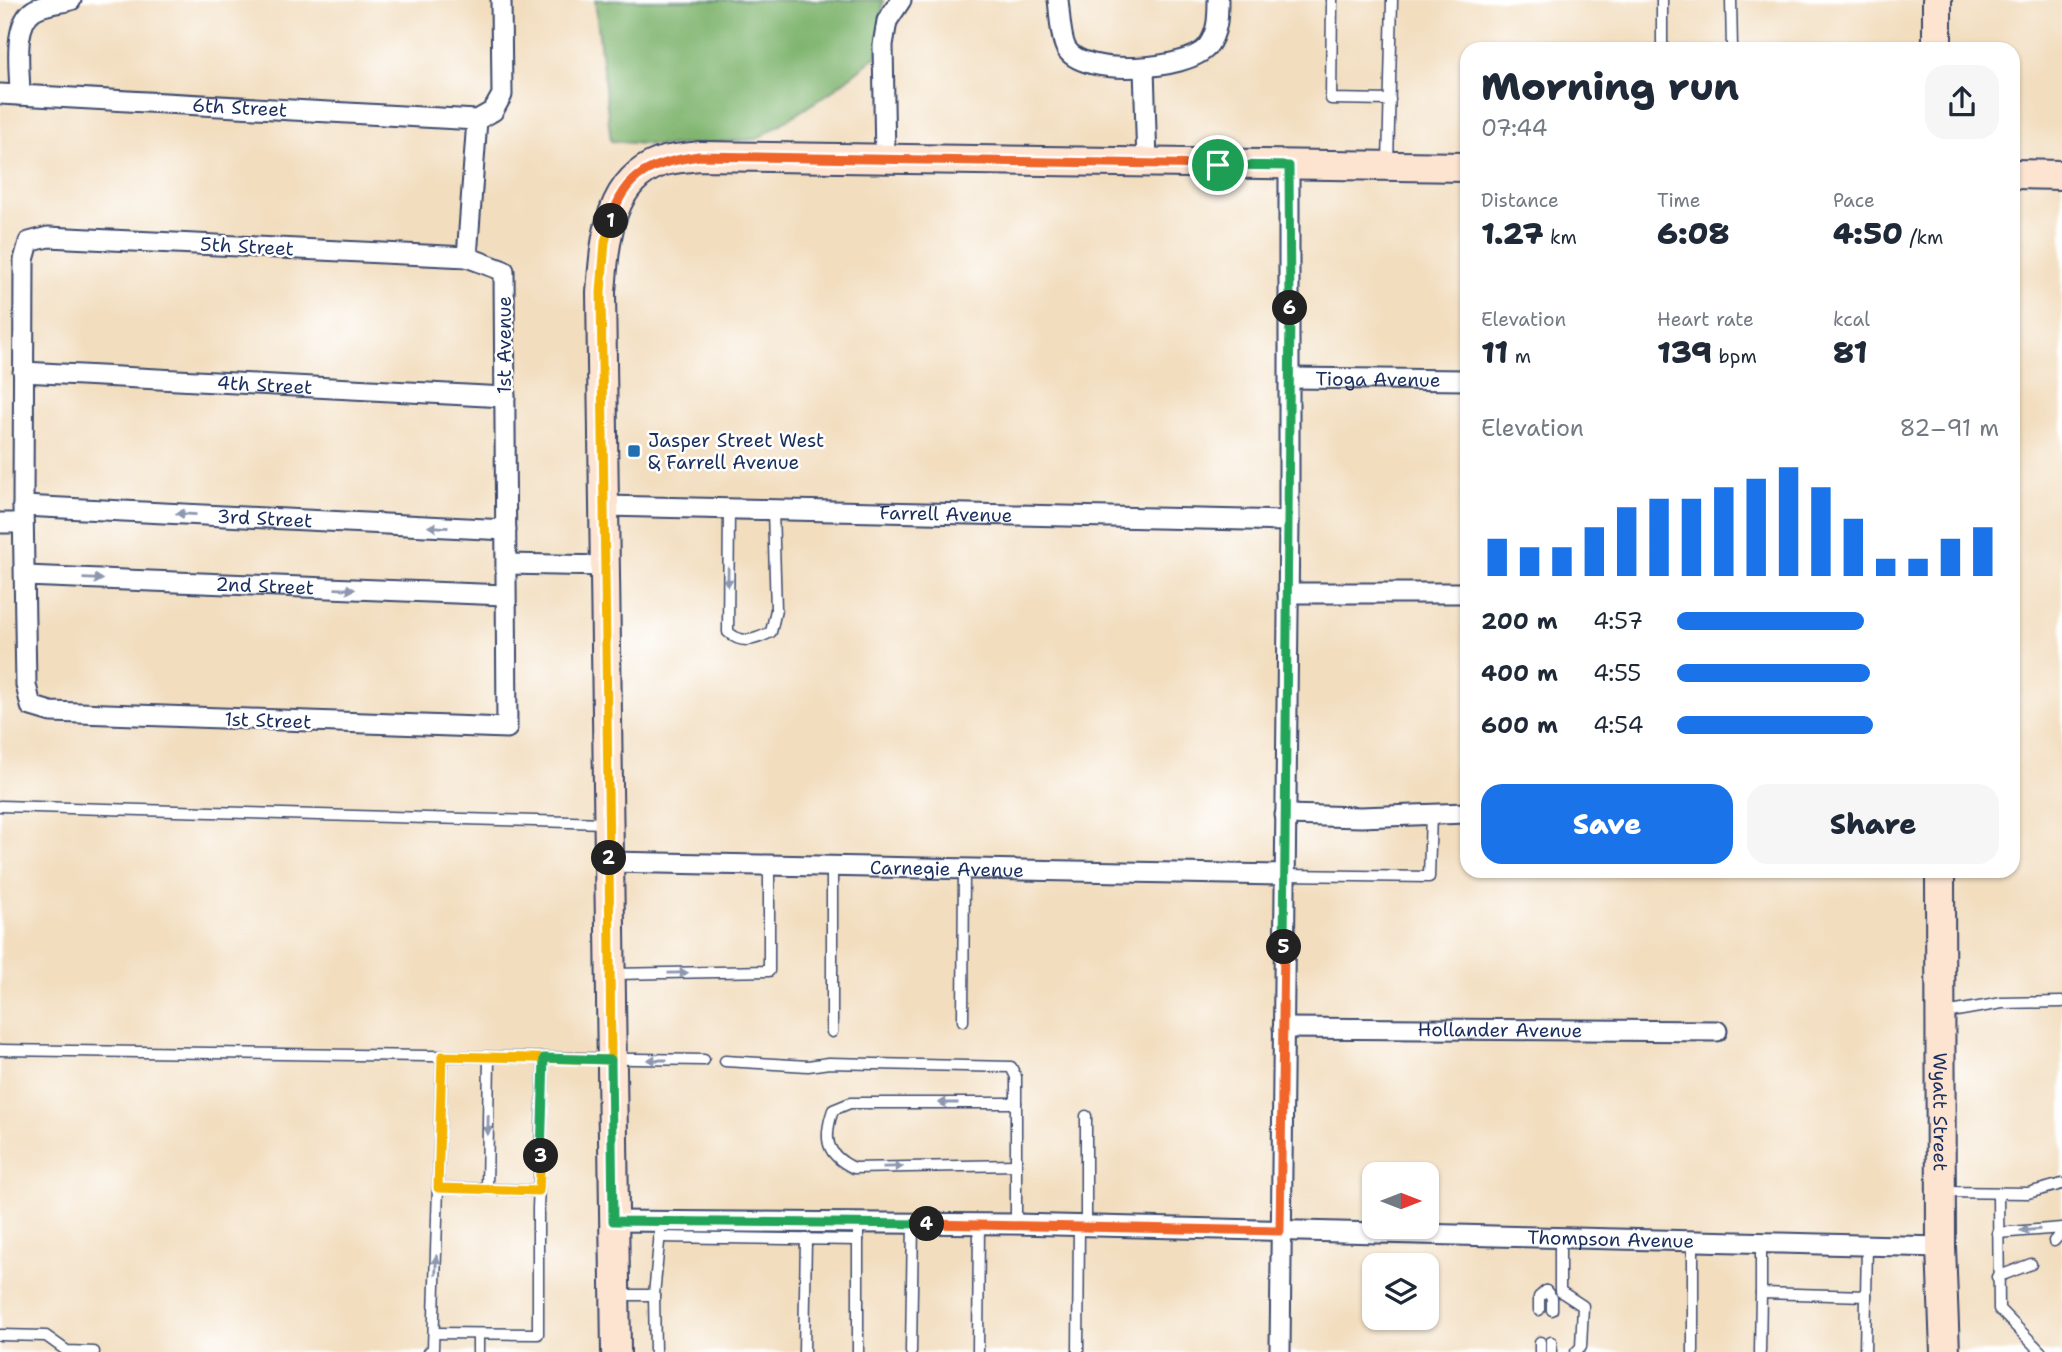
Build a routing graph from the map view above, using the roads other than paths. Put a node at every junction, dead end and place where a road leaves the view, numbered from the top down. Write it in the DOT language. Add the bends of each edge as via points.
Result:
graph roads {
  1 [pos="71,0"];
  2 [pos="501,0"];
  3 [pos="901,0"];
  4 [pos="1058,0"];
  5 [pos="1218,0"];
  6 [pos="1332,0"];
  7 [pos="1392,0"];
  8 [pos="1662,0"];
  9 [pos="1731,0"];
  10 [pos="1937,0"];
  11 [pos="1662,42"];
  12 [pos="1732,42"];
  13 [pos="1937,42"];
  14 [pos="1144,68"];
  15 [pos="10,94"];
  16 [pos="1390,100"];
  17 [pos="477,120"];
  18 [pos="885,159"];
  19 [pos="1147,163"];
  20 [pos="1289,166"];
  21 [pos="1388,166"];
  22 [pos="1460,167"];
  23 [pos="2020,174"];
  24 [pos="2062,175"];
  25 [pos="467,257"];
  26 [pos="23,372"];
  27 [pos="1290,378"];
  28 [pos="1460,380"];
  29 [pos="505,397"];
  30 [pos="604,506"];
  31 [pos="729,509"];
  32 [pos="773,510"];
  33 [pos="23,514"];
  34 [pos="1289,521"];
  35 [pos="0,523"];
  36 [pos="506,530"];
  37 [pos="506,564"];
  38 [pos="606,566"];
  39 [pos="25,576"];
  40 [pos="1288,593"];
  41 [pos="1460,593"];
  42 [pos="505,595"];
  43 [pos="507,728"];
  44 [pos="0,806"];
  45 [pos="1431,813"];
  46 [pos="1460,813"];
  47 [pos="1286,815"];
  48 [pos="609,824"];
  49 [pos="610,862"];
  50 [pos="769,863"];
  51 [pos="832,865"];
  52 [pos="964,868"];
  53 [pos="1285,875"];
  54 [pos="1940,878"];
  55 [pos="610,974"];
  56 [pos="2062,1002"];
  57 [pos="1941,1014"];
  58 [pos="962,1021"];
  59 [pos="1283,1028"];
  60 [pos="1717,1031"];
  61 [pos="832,1032"];
  62 [pos="0,1050"];
  63 [pos="442,1056"];
  64 [pos="489,1057"];
  65 [pos="544,1058"];
  66 [pos="611,1060"];
  67 [pos="704,1060"];
  68 [pos="726,1061"];
  69 [pos="1016,1103"];
  70 [pos="1086,1116"];
  71 [pos="1016,1165"];
  72 [pos="2062,1184"];
  73 [pos="438,1188"];
  74 [pos="487,1189"];
  75 [pos="539,1191"];
  76 [pos="1942,1192"];
  77 [pos="1998,1193"];
  78 [pos="613,1221"];
  79 [pos="913,1223"];
  80 [pos="979,1224"];
  81 [pos="1016,1224"];
  82 [pos="1082,1226"];
  83 [pos="660,1229"];
  84 [pos="2062,1230"];
  85 [pos="1280,1231"];
  86 [pos="858,1232"];
  87 [pos="1998,1233"];
  88 [pos="1560,1238"];
  89 [pos="806,1239"];
  90 [pos="1693,1241"];
  91 [pos="2053,1241"];
  92 [pos="1761,1243"];
  93 [pos="1867,1245"];
  94 [pos="1941,1247"];
  95 [pos="2031,1264"];
  96 [pos="1997,1276"];
  97 [pos="1546,1291"];
  98 [pos="1560,1291"];
  99 [pos="1761,1293"];
  100 [pos="615,1295"];
  101 [pos="654,1295"];
  102 [pos="1866,1296"];
  103 [pos="1539,1310"];
  104 [pos="1552,1310"];
  105 [pos="434,1333"];
  106 [pos="0,1335"];
  107 [pos="478,1335"];
  108 [pos="67,1351"];
  109 [pos="94,1352"];
  110 [pos="429,1352"];
  111 [pos="478,1352"];
  112 [pos="616,1352"];
  113 [pos="655,1352"];
  114 [pos="804,1352"];
  115 [pos="858,1352"];
  116 [pos="911,1352"];
  117 [pos="978,1352"];
  118 [pos="1078,1352"];
  119 [pos="1280,1352"];
  120 [pos="1576,1352"];
  121 [pos="1693,1352"];
  122 [pos="1760,1352"];
  123 [pos="1865,1352"];
  124 [pos="1945,1352"];
  125 [pos="2041,1352"];
  1 -- 15 [label="street" via="36,8 24,18"];
  2 -- 17 [label="street" via="502,95 493,111"];
  3 -- 18 [label="street" via="887,21 883,45"];
  4 -- 14 [label="street" via="1066,48 1079,60"];
  5 -- 14 [label="street" via="1218,18 1207,47 1193,57"];
  6 -- 16 [label="lane" via="1331,99"];
  7 -- 16 [label="lane"];
  8 -- 11 [label="lane"];
  9 -- 12 [label="lane"];
  10 -- 13 [label="street"];
  14 -- 19 [label="street"];
  15 -- 17 [label="street, 6th Street"];
  16 -- 21 [label="lane"];
  17 -- 25 [label="street"];
  18 -- 19 [label="street"];
  18 -- 30 [label="street" via="699,156 661,162 634,178 616,202 605,242 601,292"];
  19 -- 20 [label="street"];
  20 -- 21 [label="street"];
  20 -- 27 [label="street"];
  21 -- 22 [label="street"];
  23 -- 24 [label="street"];
  25 -- 26 [label="street, 5th Street" via="48,237 29,242 24,260"];
  25 -- 29 [label="street, 1st Avenue" via="504,271"];
  26 -- 29 [label="street, 4th Street"];
  26 -- 33 [label="street"];
  27 -- 28 [label="street, Tioga Avenue"];
  27 -- 34 [label="street"];
  29 -- 36 [label="street, 1st Avenue"];
  30 -- 31 [label="street, Farrell Avenue"];
  30 -- 38 [label="street"];
  31 -- 32 [label="street, Farrell Avenue"];
  31 -- 32 [label="lane, one-way" via="728,632 736,639 754,641 771,632 776,610"];
  32 -- 34 [label="street, Farrell Avenue"];
  33 -- 35 [label="street"];
  36 -- 33 [label="street, 3rd Street, one-way"];
  33 -- 39 [label="street"];
  34 -- 40 [label="street"];
  36 -- 37 [label="street, 1st Avenue"];
  37 -- 38 [label="street"];
  37 -- 42 [label="street, 1st Avenue"];
  38 -- 48 [label="street"];
  39 -- 42 [label="street, 2nd Street, one-way"];
  39 -- 43 [label="street, 1st Street" via="26,685 31,706 51,712"];
  40 -- 41 [label="street"];
  40 -- 47 [label="street"];
  42 -- 43 [label="street, 1st Avenue"];
  44 -- 48 [label="lane"];
  45 -- 46 [label="street"];
  45 -- 47 [label="street"];
  45 -- 53 [label="lane" via="1429,877"];
  47 -- 53 [label="street"];
  48 -- 49 [label="street"];
  49 -- 50 [label="street, Carnegie Avenue"];
  49 -- 55 [label="street"];
  50 -- 51 [label="street, Carnegie Avenue"];
  55 -- 50 [label="lane, one-way" via="769,971"];
  51 -- 52 [label="street, Carnegie Avenue"];
  51 -- 61 [label="lane"];
  52 -- 53 [label="street, Carnegie Avenue"];
  52 -- 58 [label="lane"];
  53 -- 59 [label="street"];
  54 -- 57 [label="street, Wyatt Street"];
  55 -- 66 [label="street"];
  56 -- 57 [label="lane" via="2002,1003"];
  57 -- 76 [label="street, Wyatt Street"];
  59 -- 60 [label="street, Hollander Avenue"];
  59 -- 85 [label="street"];
  62 -- 63 [label="lane"];
  63 -- 64 [label="lane"];
  63 -- 73 [label="lane"];
  64 -- 65 [label="lane"];
  64 -- 74 [label="lane, one-way"];
  65 -- 66 [label="lane"];
  65 -- 75 [label="lane"];
  67 -- 66 [label="lane, one-way"];
  66 -- 78 [label="street"];
  68 -- 69 [label="lane" via="808,1066 1005,1065 1015,1072"];
  69 -- 71 [label="lane"];
  69 -- 71 [label="lane, one-way" via="850,1103 833,1110 828,1124 830,1150 838,1161 854,1167"];
  70 -- 82 [label="lane"];
  71 -- 81 [label="lane"];
  72 -- 77 [label="lane" via="2028,1193"];
  73 -- 74 [label="lane"];
  105 -- 73 [label="lane, one-way"];
  74 -- 75 [label="lane"];
  75 -- 107 [label="lane" via="538,1334"];
  76 -- 77 [label="lane"];
  76 -- 94 [label="street, Wyatt Street"];
  77 -- 87 [label="lane"];
  78 -- 83 [label="street, Thompson Avenue"];
  78 -- 100 [label="street"];
  79 -- 80 [label="street, Thompson Avenue"];
  79 -- 86 [label="street, Thompson Avenue"];
  79 -- 116 [label="lane"];
  80 -- 81 [label="street, Thompson Avenue"];
  80 -- 117 [label="lane"];
  81 -- 82 [label="street, Thompson Avenue"];
  82 -- 85 [label="street, Thompson Avenue"];
  82 -- 118 [label="lane"];
  83 -- 86 [label="street, Thompson Avenue"];
  83 -- 89 [label="lane"];
  83 -- 101 [label="lane"];
  84 -- 87 [label="lane, one-way"];
  84 -- 91 [label="lane"];
  85 -- 88 [label="street, Thompson Avenue"];
  85 -- 119 [label="street"];
  86 -- 89 [label="lane"];
  86 -- 115 [label="lane"];
  87 -- 96 [label="lane"];
  88 -- 90 [label="street, Thompson Avenue"];
  88 -- 98 [label="lane"];
  89 -- 114 [label="lane"];
  90 -- 92 [label="street, Thompson Avenue"];
  90 -- 121 [label="lane"];
  92 -- 93 [label="street, Thompson Avenue"];
  92 -- 99 [label="lane"];
  93 -- 94 [label="street, Thompson Avenue"];
  93 -- 102 [label="lane"];
  94 -- 124 [label="street, Wyatt Street"];
  95 -- 96 [label="lane"];
  96 -- 125 [label="lane" via="1999,1309"];
  97 -- 98 [label="lane"];
  97 -- 103 [label="lane" via="1539,1297"];
  97 -- 104 [label="lane" via="1552,1298"];
  98 -- 120 [label="lane" via="1583,1306 1581,1347"];
  99 -- 102 [label="lane"];
  99 -- 122 [label="lane"];
  100 -- 101 [label="lane"];
  100 -- 112 [label="street"];
  101 -- 113 [label="lane"];
  102 -- 123 [label="lane"];
  105 -- 107 [label="lane"];
  105 -- 110 [label="lane"];
  106 -- 108 [label="lane" via="46,1336"];
  107 -- 111 [label="lane"];
  108 -- 109 [label="lane"];
}
